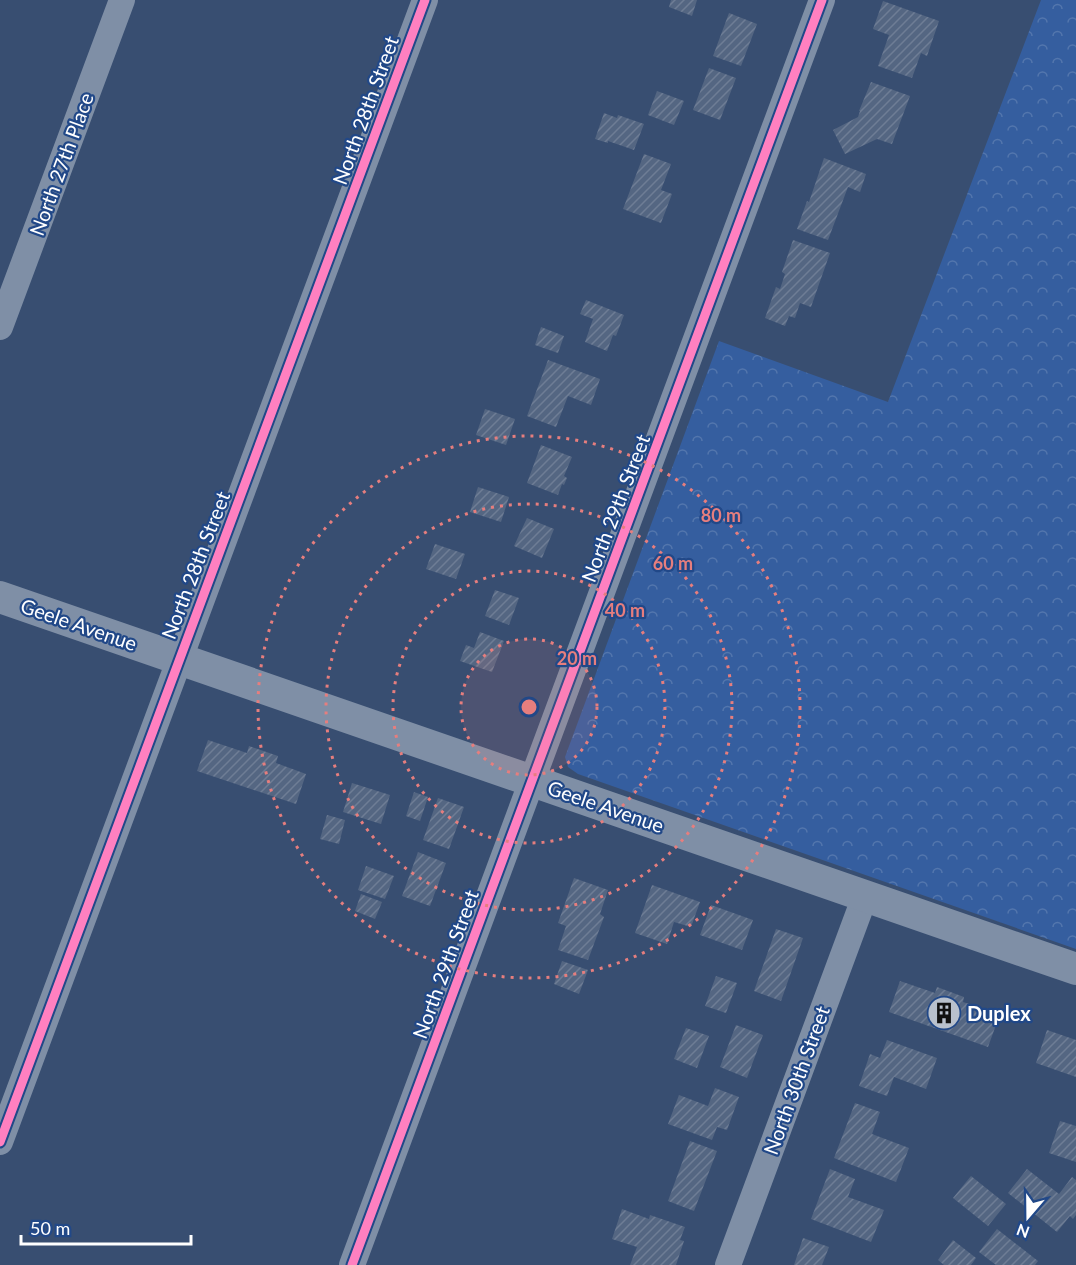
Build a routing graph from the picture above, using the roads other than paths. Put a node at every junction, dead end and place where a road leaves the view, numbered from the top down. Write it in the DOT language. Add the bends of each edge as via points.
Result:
graph roads {
  1 [pos="122,0"];
  2 [pos="424,0"];
  3 [pos="822,0"];
  4 [pos="0,327"];
  5 [pos="0,597"];
  6 [pos="179,658"];
  7 [pos="532,780"];
  8 [pos="865,896"];
  9 [pos="1076,969"];
  10 [pos="0,1142"];
  11 [pos="352,1265"];
  12 [pos="728,1265"];
  1 -- 4 [label="street, North 27th Place"];
  2 -- 6 [label="street, North 28th Street"];
  3 -- 7 [label="street, North 29th Street"];
  5 -- 6 [label="street, Geele Avenue"];
  6 -- 7 [label="street, Geele Avenue"];
  6 -- 10 [label="street, North 28th Street"];
  7 -- 8 [label="street, Geele Avenue"];
  7 -- 11 [label="street, North 29th Street"];
  8 -- 9 [label="street, Geele Avenue"];
  8 -- 12 [label="street, North 30th Street"];
}
